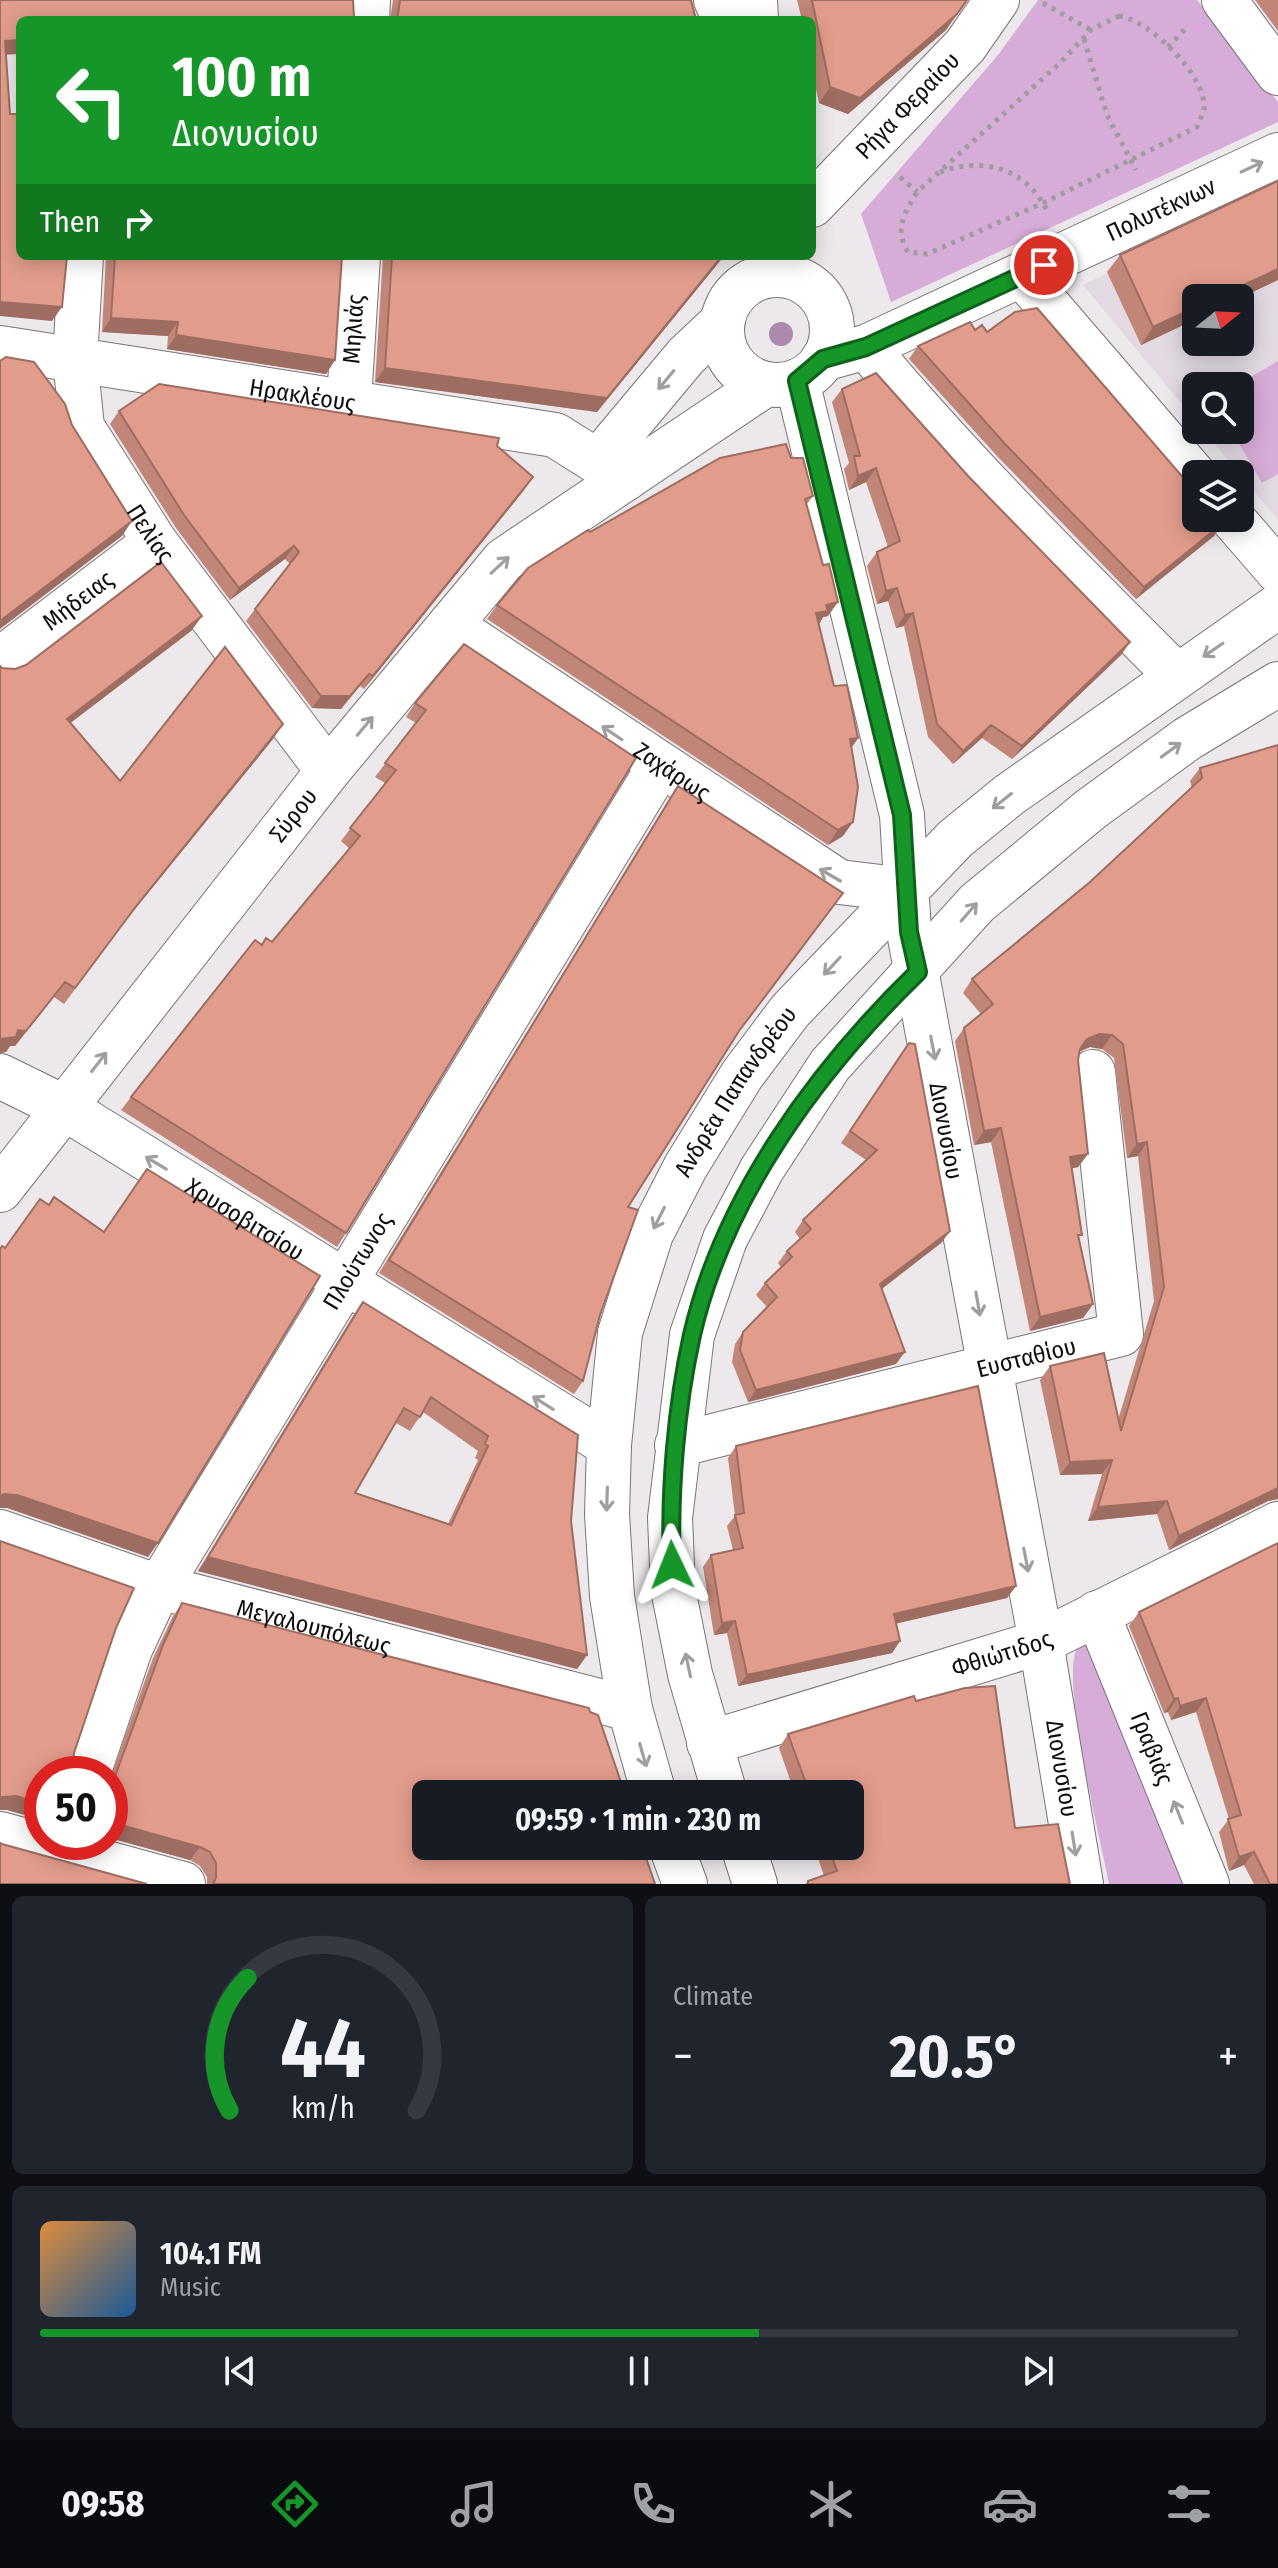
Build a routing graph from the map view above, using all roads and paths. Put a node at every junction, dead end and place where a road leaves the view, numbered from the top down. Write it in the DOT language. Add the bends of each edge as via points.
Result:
graph roads {
  1 [pos="997,0"];
  2 [pos="1037,0"];
  3 [pos="1224,0"];
  4 [pos="1091,30"];
  5 [pos="1084,38"];
  6 [pos="1278,73"];
  7 [pos="1278,155"];
  8 [pos="1131,160"];
  9 [pos="935,174"];
  10 [pos="816,201"];
  11 [pos="1043,203"];
  12 [pos="81,260"];
  13 [pos="358,260"];
  14 [pos="764,267"];
  15 [pos="803,269"];
  16 [pos="1022,275"];
  17 [pos="720,324"];
  18 [pos="866,347"];
  19 [pos="0,348"];
  20 [pos="75,359"];
  21 [pos="795,375"];
  22 [pos="349,401"];
  23 [pos="1182,461"];
  24 [pos="612,470"];
  25 [pos="1244,532"];
  26 [pos="155,542"];
  27 [pos="1278,571"];
  28 [pos="1278,606"];
  29 [pos="450,625"];
  30 [pos="0,660"];
  31 [pos="1176,675"];
  32 [pos="1275,695"];
  33 [pos="660,765"];
  34 [pos="328,771"];
  35 [pos="906,890"];
  36 [pos="918,972"];
  37 [pos="1093,1072"];
  38 [pos="0,1076"];
  39 [pos="63,1107"];
  40 [pos="0,1190"];
  41 [pos="347,1279"];
  42 [pos="989,1365"];
  43 [pos="609,1445"];
  44 [pos="677,1445"];
  45 [pos="1278,1524"];
  46 [pos="0,1532"];
  47 [pos="159,1587"];
  48 [pos="1097,1613"];
  49 [pos="1041,1642"];
  50 [pos="630,1709"];
  51 [pos="709,1743"];
  52 [pos="94,1756"];
  53 [pos="650,1780"];
  54 [pos="721,1780"];
  55 [pos="0,1834"];
  56 [pos="24,1844"];
  57 [pos="65,1860"];
  58 [pos="676,1860"];
  59 [pos="747,1860"];
  60 [pos="183,1884"];
  61 [pos="685,1884"];
  62 [pos="755,1884"];
  63 [pos="1081,1884"];
  64 [pos="1207,1884"];
  1 -- 10 [label="street, Ρήγα Φεραίου" via="965,46"];
  2 -- 4 [label="path"];
  3 -- 6 [label="street"];
  4 -- 5 [label="path"];
  4 -- 8 [label="path" via="1106,20 1132,18 1187,67 1202,96 1204,109 1197,127"];
  5 -- 8 [label="path" via="1107,115"];
  5 -- 9 [label="path"];
  16 -- 7 [label="street, Πολυτέκνων, one-way"];
  8 -- 11 [label="path"];
  9 -- 11 [label="path" via="975,165 999,167 1018,176"];
  9 -- 11 [label="path" via="902,217 900,238 908,252 927,254"];
  12 -- 20 [label="street, Πελίας"];
  13 -- 22 [label="street, Μηλιάς"];
  14 -- 15 [label="street" via="783,275"];
  14 -- 17 [label="street" via="732,300"];
  15 -- 21 [label="street" via="822,298 832,335"];
  16 -- 18 [label="street, Πολυτέκνων"];
  16 -- 23 [label="street"];
  17 -- 21 [label="street" via="738,367"];
  17 -- 24 [label="street, Σύρου, one-way" via="686,356"];
  18 -- 21 [label="street, Πολυτέκνων"];
  18 -- 31 [label="street" via="1067,567"];
  19 -- 20 [label="street, Ηρακλέους"];
  20 -- 22 [label="street, Ηρακλέους"];
  20 -- 26 [label="street, Πελίας" via="82,427"];
  21 -- 24 [label="street, Σύρου"];
  21 -- 35 [label="street, Διονυσίου" via="902,815"];
  22 -- 24 [label="street, Ηρακλέους" via="555,435"];
  29 -- 24 [label="street, Σύρου, one-way" via="504,560"];
  25 -- 27 [label="street"];
  26 -- 30 [label="street, Μήδειας"];
  26 -- 34 [label="street, Πελίας"];
  28 -- 31 [label="street, Ανδρέα Παπανδρέου, one-way"];
  33 -- 29 [label="street, Ζαχάρως, one-way"];
  34 -- 29 [label="street, Σύρου, one-way"];
  31 -- 35 [label="street, Ανδρέα Παπανδρέου, one-way" via="1009,795 955,839"];
  36 -- 32 [label="street, one-way" via="1005,877 1187,739"];
  35 -- 33 [label="street, Ζαχάρως, one-way" via="839,882"];
  33 -- 41 [label="street, Πλούτωνος"];
  39 -- 34 [label="street, Σύρου, one-way"];
  35 -- 36 [label="street, Διονυσίου"];
  35 -- 43 [label="street, Ανδρέα Παπανδρέου, one-way" via="790,1011 742,1075 686,1166 651,1234 620,1333"];
  36 -- 42 [label="street, Διονυσίου, one-way"];
  36 -- 44 [label="street" via="830,1065 762,1169 725,1239 692,1335"];
  37 -- 42 [label="street, Ευσταθίου" via="1121,1334"];
  38 -- 39 [label="street, Χρυσοβιτσίου"];
  39 -- 40 [label="street, Σύρου"];
  41 -- 39 [label="street, Χρυσοβιτσίου, one-way"];
  43 -- 41 [label="street, Χρυσοβιτσίου, one-way"];
  41 -- 47 [label="street, Πλούτωνος"];
  42 -- 44 [label="street, Ευσταθίου"];
  42 -- 49 [label="street, Διονυσίου, one-way"];
  43 -- 50 [label="street, Ανδρέα Παπανδρέου, one-way" via="612,1596"];
  51 -- 44 [label="street, one-way" via="673,1589 670,1518"];
  45 -- 48 [label="street, Φθιώτιδος"];
  46 -- 47 [label="street, Μεγαλουπόλεως"];
  47 -- 50 [label="street, Μεγαλουπόλεως"];
  47 -- 52 [label="street, Πλούτωνος" via="130,1649"];
  48 -- 49 [label="street, Φθιώτιδος"];
  64 -- 48 [label="street, Γραβιάς, one-way"];
  49 -- 51 [label="street, Φθιώτιδος"];
  49 -- 63 [label="street, Διονυσίου, one-way"];
  50 -- 53 [label="street, Ανδρέα Παπανδρέου, one-way"];
  51 -- 54 [label="street"];
  55 -- 56 [label="street"];
  57 -- 60 [label="street"];
  58 -- 61 [label="street"];
  59 -- 62 [label="street"];
}
